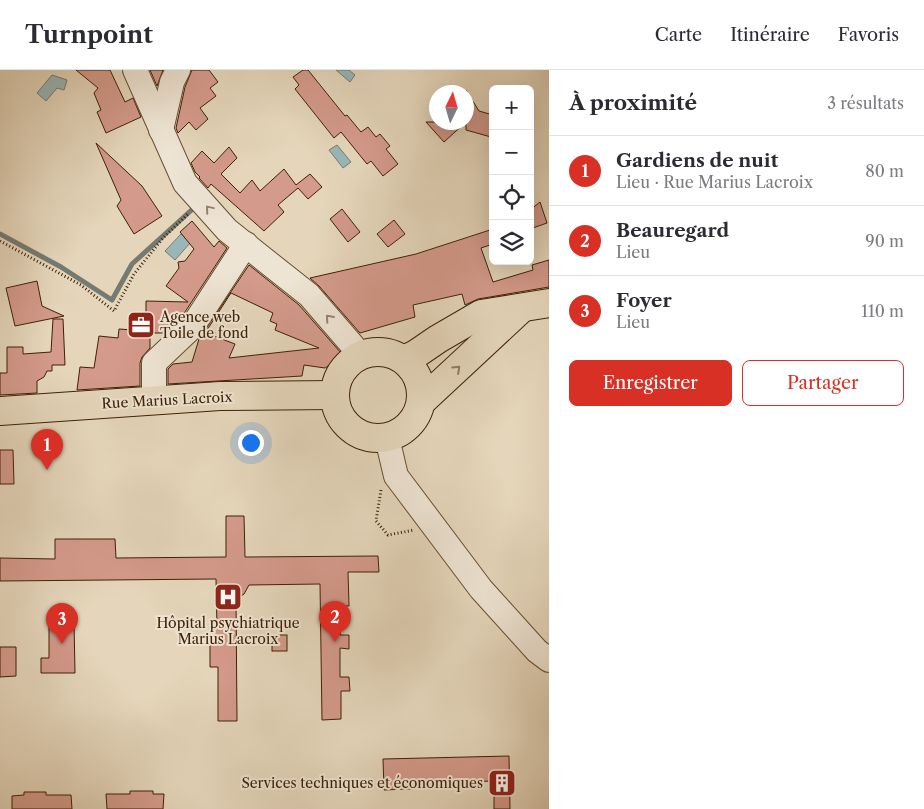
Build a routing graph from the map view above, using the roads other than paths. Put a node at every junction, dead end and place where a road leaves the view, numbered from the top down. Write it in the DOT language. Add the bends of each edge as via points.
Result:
graph roads {
  1 [pos="135,70"];
  2 [pos="178,70"];
  3 [pos="161,130"];
  4 [pos="246,244"];
  5 [pos="549,303"];
  6 [pos="522,308"];
  7 [pos="358,357"];
  8 [pos="404,360"];
  9 [pos="334,395"];
  10 [pos="154,400"];
  11 [pos="421,402"];
  12 [pos="0,411"];
  13 [pos="387,438"];
  14 [pos="549,660"];
  1 -- 3 [label="street"];
  2 -- 3 [label="street" via="172,82"];
  4 -- 3 [label="street, one-way" via="227,230 185,183"];
  7 -- 4 [label="street, one-way" via="353,346 309,295"];
  4 -- 10 [label="street" via="192,326 154,362"];
  5 -- 6 [label="main road"];
  6 -- 8 [label="main road" via="480,314"];
  11 -- 6 [label="main road, one-way"];
  7 -- 8 [label="main road" via="369,352 381,352"];
  7 -- 9 [label="main road" via="340,372"];
  8 -- 11 [label="main road" via="418,378"];
  9 -- 10 [label="main road, Rue Marius Lacroix"];
  9 -- 13 [label="main road" via="342,420 352,430 363,437"];
  10 -- 12 [label="main road, Rue Marius Lacroix"];
  11 -- 13 [label="main road" via="418,415 410,425 400,434"];
  13 -- 14 [label="street" via="396,476 481,589"];
}
